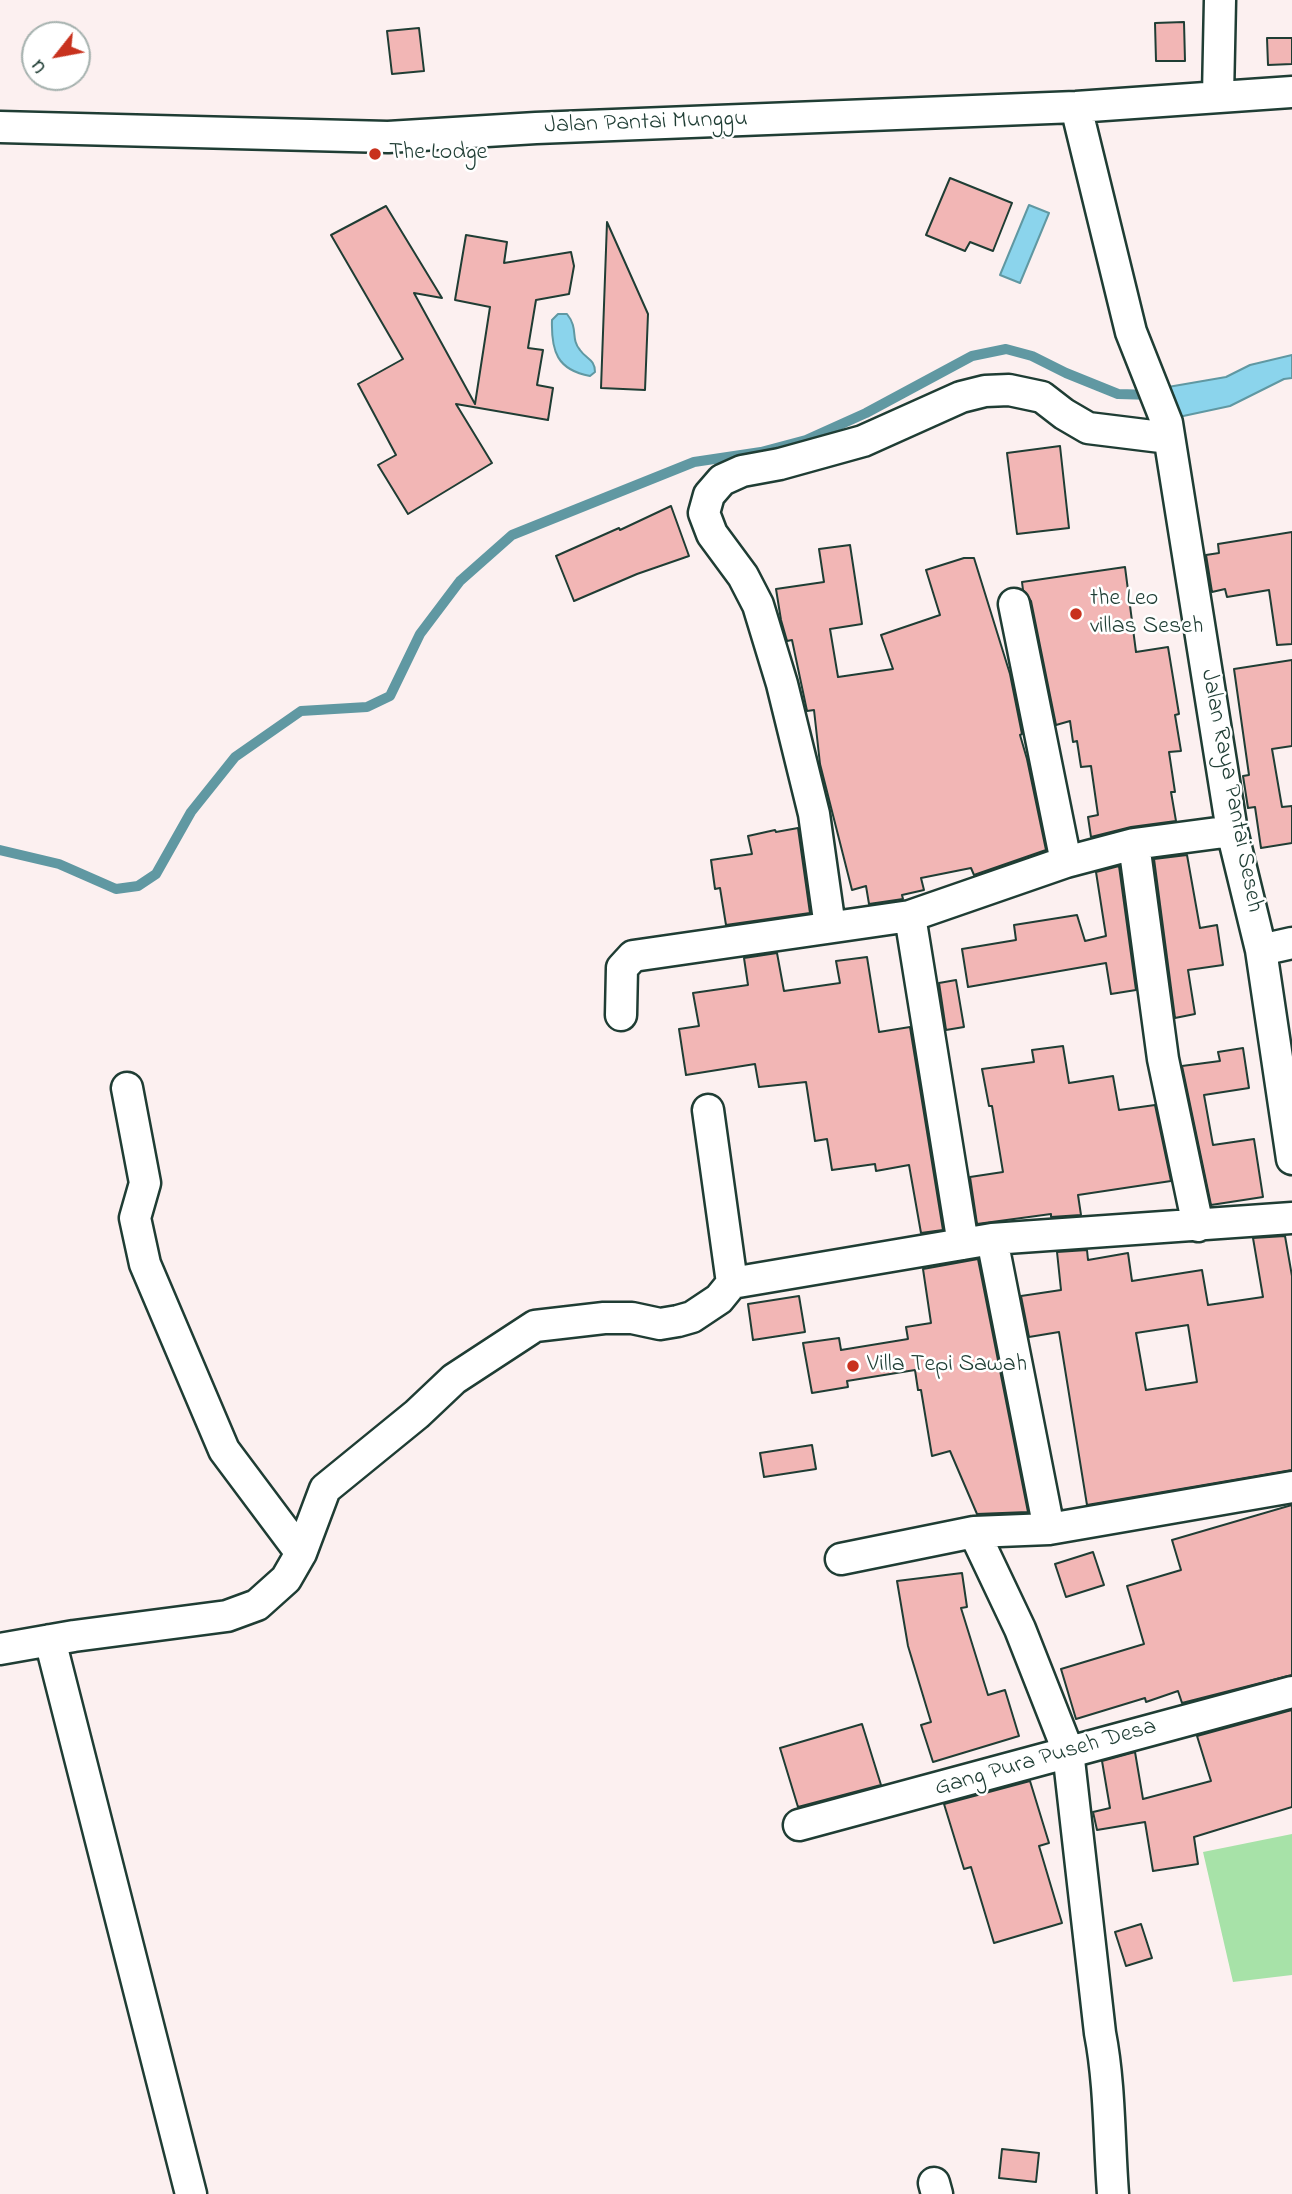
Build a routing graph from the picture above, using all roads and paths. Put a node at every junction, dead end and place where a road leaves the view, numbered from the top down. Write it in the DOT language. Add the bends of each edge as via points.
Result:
graph roads {
  1 [pos="1220,0"];
  2 [pos="1292,92"];
  3 [pos="1219,96"];
  4 [pos="1076,107"];
  5 [pos="0,127"];
  6 [pos="1168,430"];
  7 [pos="1014,604"];
  8 [pos="1232,831"];
  9 [pos="1134,844"];
  10 [pos="1066,862"];
  11 [pos="909,916"];
  12 [pos="830,927"];
  13 [pos="1292,943"];
  14 [pos="1261,950"];
  15 [pos="621,1015"];
  16 [pos="127,1088"];
  17 [pos="708,1110"];
  18 [pos="1292,1159"];
  19 [pos="1292,1218"];
  20 [pos="1198,1226"];
  21 [pos="992,1239"];
  22 [pos="963,1244"];
  23 [pos="732,1283"];
  24 [pos="1292,1488"];
  25 [pos="1049,1529"];
  26 [pos="974,1532"];
  27 [pos="300,1553"];
  28 [pos="841,1559"];
  29 [pos="50,1640"];
  30 [pos="0,1649"];
  31 [pos="1292,1692"];
  32 [pos="1068,1751"];
  33 [pos="799,1825"];
  34 [pos="191,2194"];
  35 [pos="1113,2194"];
  1 -- 3 [label="street"];
  2 -- 3 [label="street, Jalan Pantai Munggu"];
  3 -- 4 [label="street, Jalan Pantai Munggu"];
  4 -- 5 [label="street, Jalan Pantai Munggu" via="388,138"];
  4 -- 6 [label="street, Jalan Raya Pantai Seseh" via="1131,332"];
  6 -- 8 [label="street, Jalan Raya Pantai Seseh"];
  6 -- 12 [label="street" via="1088,428 1042,397 1009,390 985,391 961,397 863,442 742,471 722,480 709,495 704,513 712,534 758,605 782,684 814,814"];
  7 -- 10 [label="street"];
  8 -- 9 [label="street"];
  8 -- 14 [label="street, Jalan Raya Pantai Seseh"];
  9 -- 10 [label="street"];
  9 -- 20 [label="street" via="1163,1059"];
  10 -- 11 [label="street"];
  11 -- 12 [label="street"];
  11 -- 22 [label="street"];
  12 -- 15 [label="street" via="633,956 622,968"];
  13 -- 14 [label="street"];
  14 -- 18 [label="street, Jalan Raya Pantai Seseh"];
  16 -- 27 [label="street" via="145,1183 135,1218 145,1264 224,1450"];
  17 -- 23 [label="street"];
  19 -- 20 [label="street"];
  20 -- 21 [label="street"];
  21 -- 22 [label="street"];
  21 -- 25 [label="street"];
  22 -- 23 [label="street"];
  23 -- 27 [label="street" via="710,1305 678,1321 660,1324 604,1318 535,1326 454,1379 325,1489"];
  24 -- 25 [label="street"];
  25 -- 26 [label="street"];
  26 -- 28 [label="street"];
  26 -- 32 [label="street" via="1020,1629"];
  27 -- 29 [label="street" via="286,1579 257,1605 227,1616"];
  29 -- 30 [label="street"];
  29 -- 34 [label="street"];
  31 -- 32 [label="street, Gang Pura Puseh Desa"];
  32 -- 33 [label="street, Gang Pura Puseh Desa"];
  32 -- 35 [label="street" via="1107,2065"];
}
